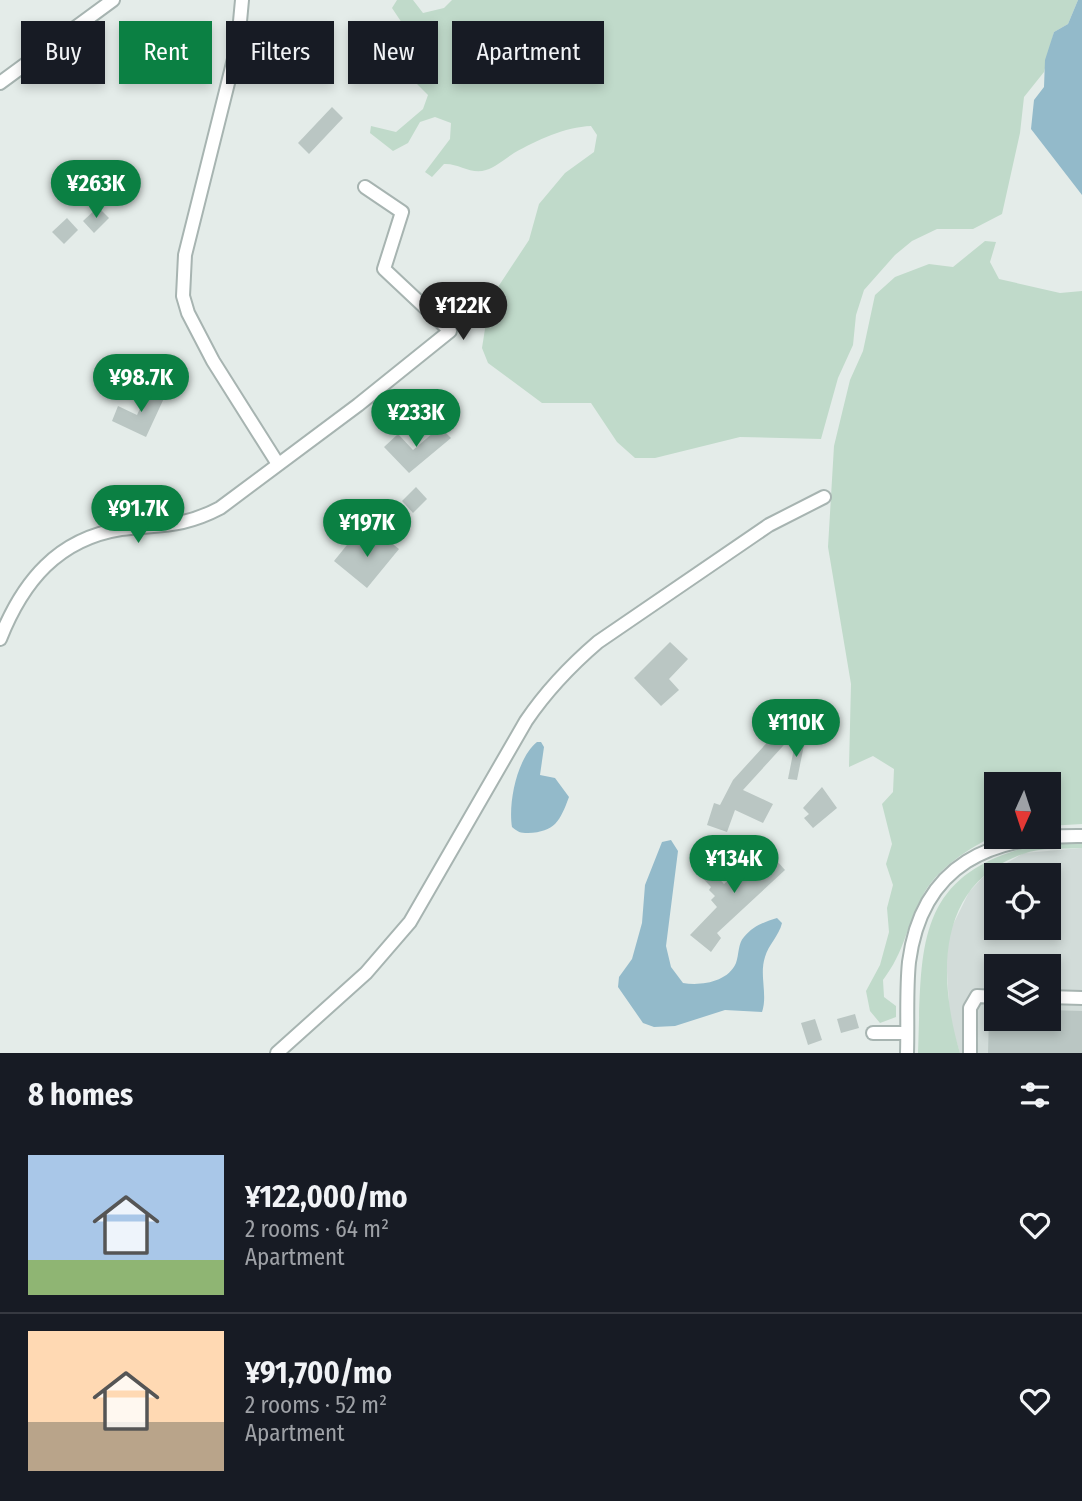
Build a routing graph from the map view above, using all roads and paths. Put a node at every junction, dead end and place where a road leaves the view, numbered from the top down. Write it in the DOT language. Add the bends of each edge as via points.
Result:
graph roads {
  1 [pos="113,0"];
  2 [pos="243,0"];
  3 [pos="0,83"];
  4 [pos="365,187"];
  5 [pos="278,464"];
  6 [pos="824,497"];
  7 [pos="0,639"];
  8 [pos="1082,836"];
  9 [pos="984,996"];
  10 [pos="1061,997"];
  11 [pos="1082,998"];
  12 [pos="873,1033"];
  13 [pos="907,1033"];
  14 [pos="276,1053"];
  15 [pos="907,1053"];
  16 [pos="970,1053"];
  1 -- 3 [label="street"];
  2 -- 5 [label="street" via="237,43 185,255 183,296 213,361"];
  4 -- 5 [label="street" via="402,212 384,269 450,331"];
  5 -- 7 [label="street" via="195,521 96,534 61,550 29,586"];
  6 -- 14 [label="street" via="769,525 574,662 526,721 410,922 366,973"];
  8 -- 13 [label="street" via="1026,838 998,845 970,858 950,875 932,897 916,930 909,963"];
  9 -- 16 [label="street" via="977,996 970,1008"];
  10 -- 11 [label="street"];
  12 -- 13 [label="street"];
  13 -- 15 [label="street"];
}
